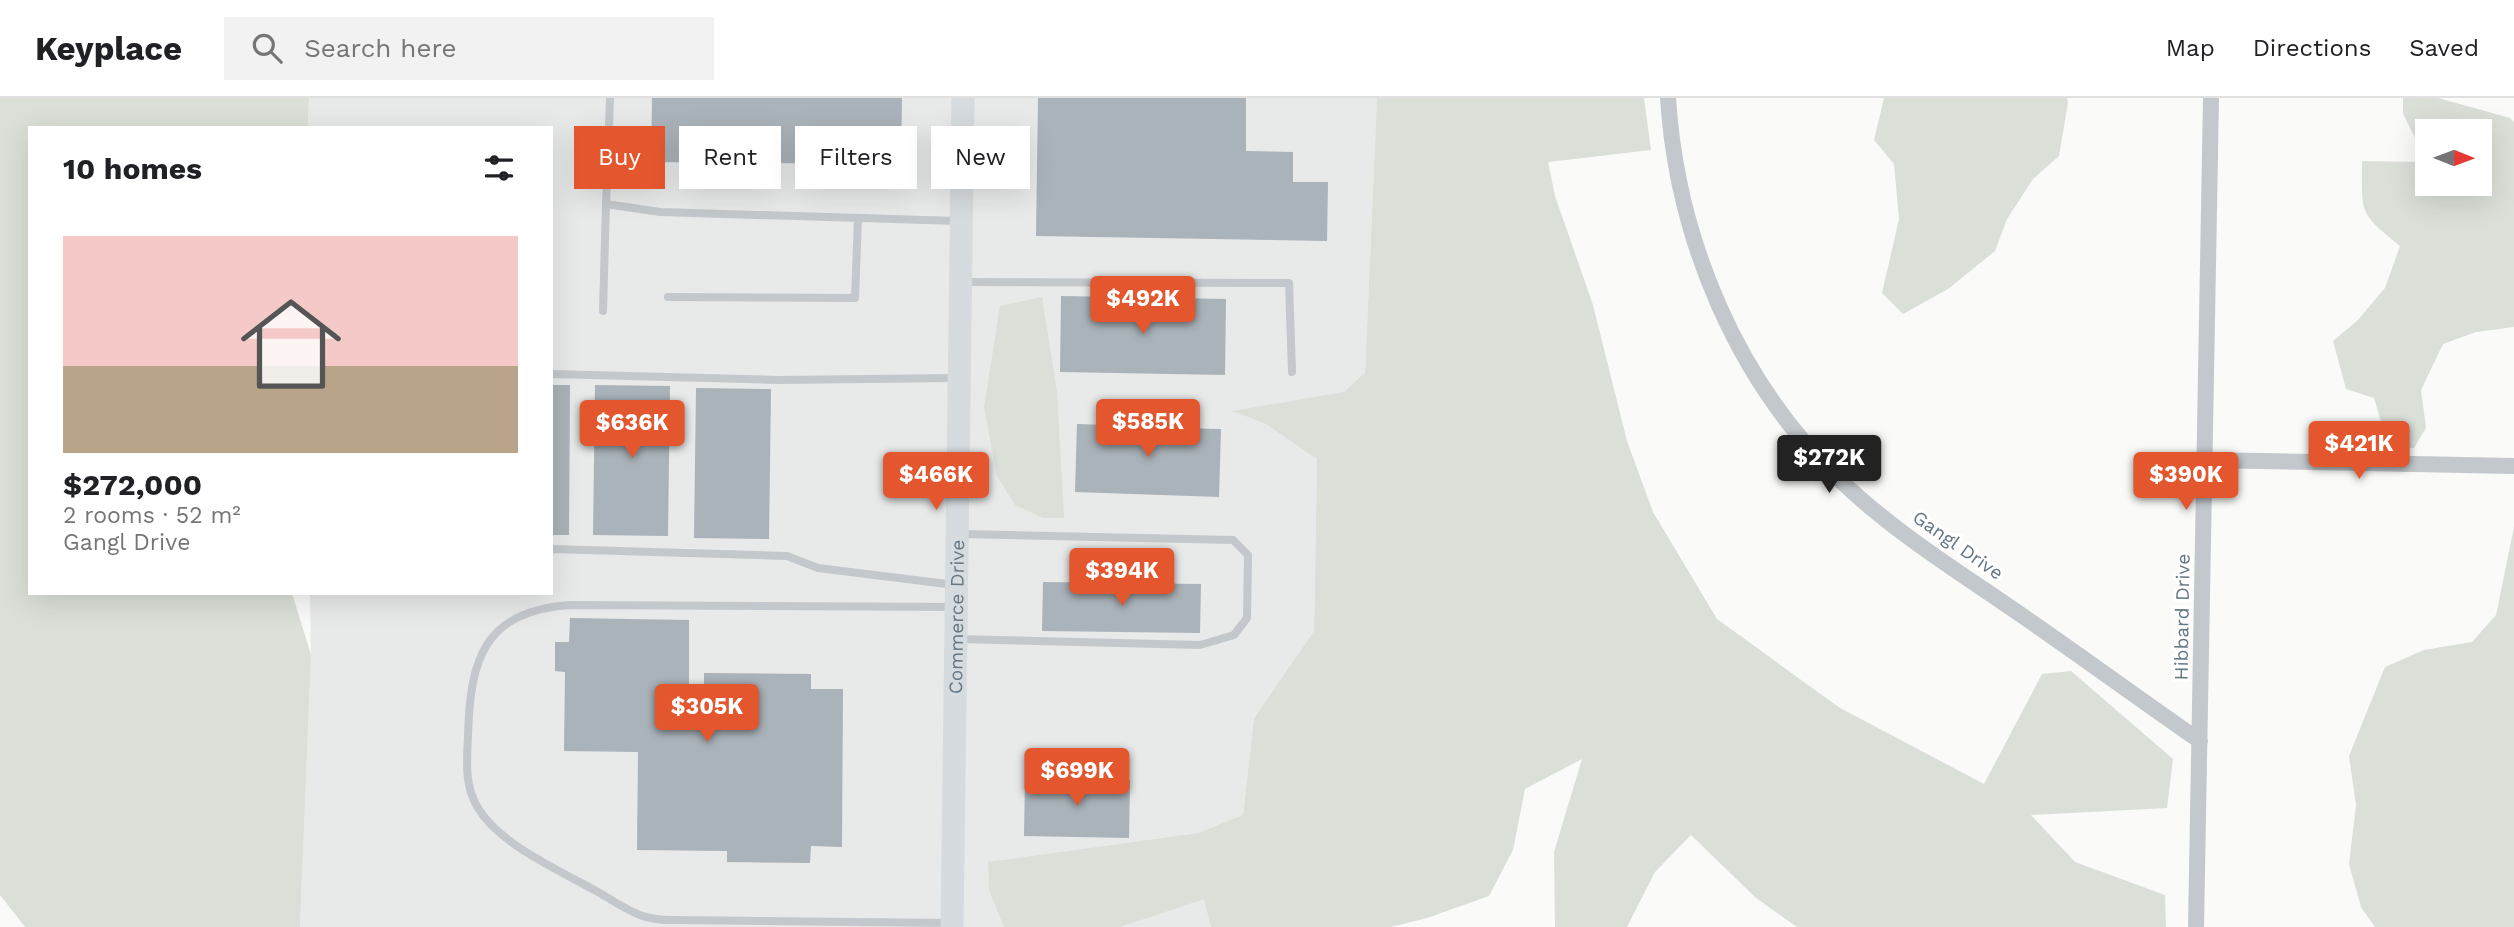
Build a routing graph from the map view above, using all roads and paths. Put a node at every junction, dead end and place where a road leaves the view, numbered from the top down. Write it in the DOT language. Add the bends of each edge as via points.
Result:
graph roads {
  1 [pos="610,98"];
  2 [pos="963,98"];
  3 [pos="1668,98"];
  4 [pos="2211,98"];
  5 [pos="606,204"];
  6 [pos="858,218"];
  7 [pos="961,222"];
  8 [pos="961,282"];
  9 [pos="668,297"];
  10 [pos="603,311"];
  11 [pos="1292,372"];
  12 [pos="553,374"];
  13 [pos="960,378"];
  14 [pos="2205,460"];
  15 [pos="2514,466"];
  16 [pos="958,534"];
  17 [pos="553,549"];
  18 [pos="957,596"];
  19 [pos="956,639"];
  20 [pos="2200,741"];
  21 [pos="952,925"];
  22 [pos="2196,927"];
  1 -- 5 [label="lane"];
  2 -- 7 [label="street, Commerce Drive"];
  3 -- 20 [label="street, Gangl Drive" via="1682,200 1714,294 1760,381 1811,449 1904,534"];
  4 -- 14 [label="street, Hibbard Drive"];
  5 -- 6 [label="lane" via="660,212"];
  5 -- 10 [label="lane"];
  6 -- 7 [label="lane"];
  6 -- 9 [label="lane" via="855,298"];
  7 -- 8 [label="street, Commerce Drive"];
  8 -- 11 [label="lane" via="1289,283"];
  8 -- 13 [label="street, Commerce Drive"];
  12 -- 13 [label="lane" via="779,380"];
  13 -- 16 [label="street, Commerce Drive"];
  14 -- 15 [label="street"];
  14 -- 20 [label="street, Hibbard Drive"];
  16 -- 18 [label="street, Commerce Drive"];
  16 -- 19 [label="lane" via="1233,540 1248,555 1247,618 1234,635 1200,645"];
  17 -- 18 [label="lane" via="787,556 818,568"];
  18 -- 19 [label="street, Commerce Drive"];
  18 -- 21 [label="lane" via="570,605 521,614 498,630 476,666 469,689 467,774 468,789 485,818 522,849 639,915 672,920"];
  19 -- 21 [label="street, Commerce Drive"];
  20 -- 22 [label="street, Hibbard Drive"];
}
